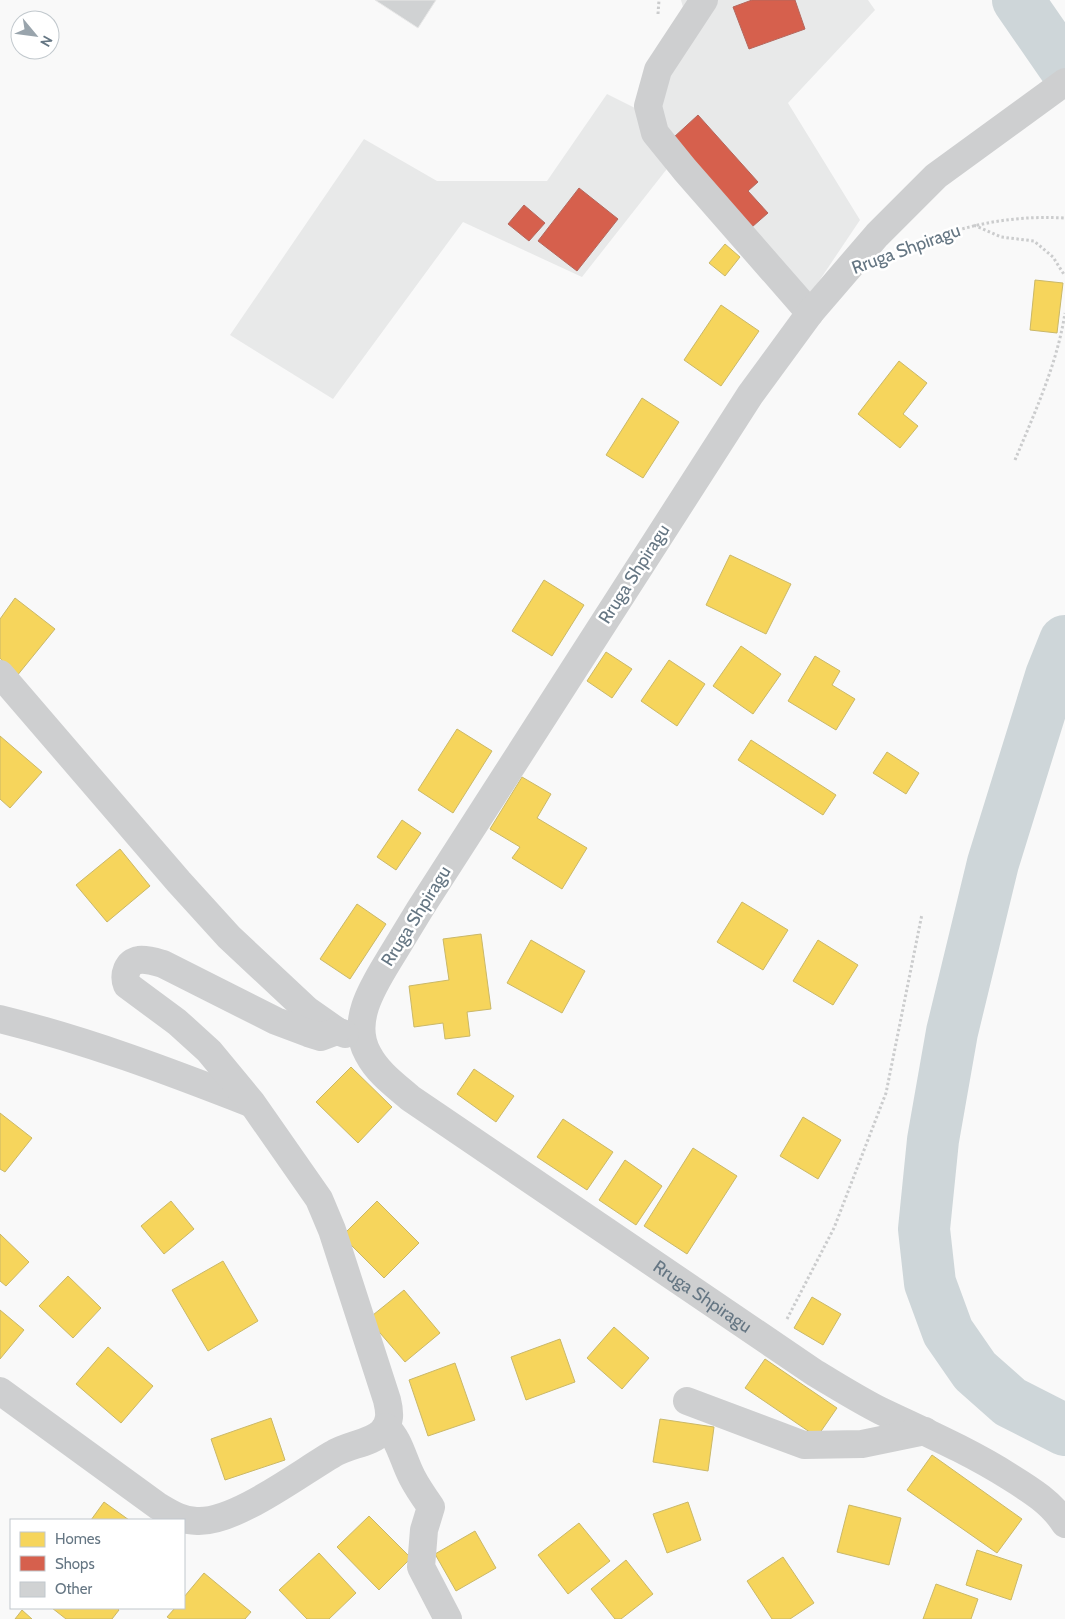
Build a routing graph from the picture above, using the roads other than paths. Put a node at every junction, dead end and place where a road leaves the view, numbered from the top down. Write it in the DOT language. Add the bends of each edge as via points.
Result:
graph roads {
  1 [pos="704,0"];
  2 [pos="1065,82"];
  3 [pos="810,312"];
  4 [pos="0,674"];
  5 [pos="0,1019"];
  6 [pos="337,1031"];
  7 [pos="362,1040"];
  8 [pos="252,1103"];
  9 [pos="0,1391"];
  10 [pos="687,1401"];
  11 [pos="386,1427"];
  12 [pos="925,1431"];
  13 [pos="182,1519"];
  14 [pos="185,1520"];
  15 [pos="1065,1524"];
  16 [pos="448,1619"];
  1 -- 3 [label="street" via="658,70 648,106 655,133"];
  2 -- 3 [label="street, Rruga Shpiragu" via="936,176 877,235"];
  3 -- 7 [label="street, Rruga Shpiragu" via="750,395 420,909 374,985 365,1007"];
  4 -- 6 [label="street" via="229,937 307,1010"];
  5 -- 8 [label="street" via="48,1030"];
  6 -- 7 [label="street"];
  6 -- 8 [label="street" via="321,1036 308,1033 276,1021 163,964 145,960 132,964 124,978 127,985 195,1037"];
  7 -- 12 [label="street, Rruga Shpiragu" via="377,1068 410,1098 815,1373 879,1410"];
  8 -- 11 [label="street" via="319,1199 327,1216 384,1386 389,1410"];
  9 -- 13 [label="street" via="158,1506"];
  10 -- 12 [label="street" via="804,1445 862,1444"];
  11 -- 14 [label="street" via="372,1439 345,1447 284,1486 231,1513 211,1520"];
  11 -- 16 [label="street" via="392,1432 412,1477 431,1507 424,1530 421,1566"];
  12 -- 15 [label="street, Rruga Shpiragu" via="1032,1491"];
}
